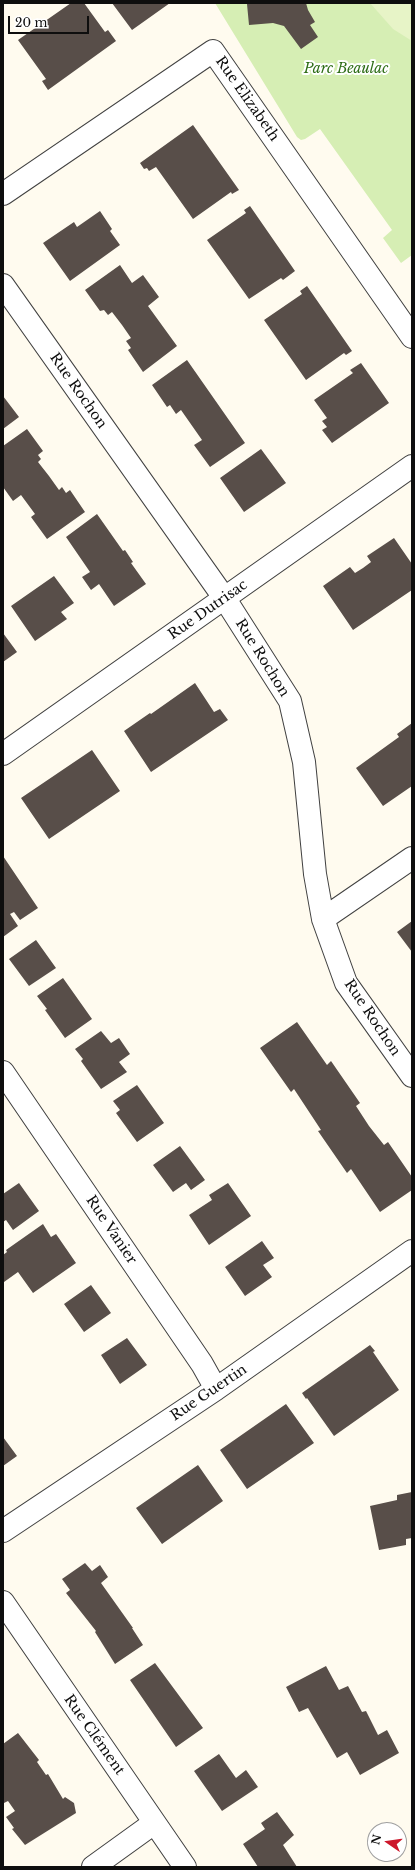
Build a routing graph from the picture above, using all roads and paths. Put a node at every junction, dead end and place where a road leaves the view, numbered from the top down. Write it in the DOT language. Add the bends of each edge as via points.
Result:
graph roads {
  1 [pos="3,194"];
  2 [pos="3,285"];
  3 [pos="412,337"];
  4 [pos="412,466"];
  5 [pos="224,598"];
  6 [pos="3,754"];
  7 [pos="412,858"];
  8 [pos="323,919"];
  9 [pos="3,1072"];
  10 [pos="412,1076"];
  11 [pos="412,1251"];
  12 [pos="216,1389"];
  13 [pos="3,1531"];
  14 [pos="3,1602"];
  15 [pos="154,1823"];
  16 [pos="93,1867"];
  17 [pos="185,1867"];
  1 -- 3 [label="street, Rue Elizabeth" via="213,51"];
  2 -- 5 [label="street, Rue Rochon"];
  4 -- 5 [label="street, Rue Dutrisac"];
  5 -- 6 [label="street, Rue Dutrisac"];
  5 -- 8 [label="street, Rue Rochon" via="290,701 304,762 315,874"];
  7 -- 8 [label="street"];
  8 -- 10 [label="street, Rue Rochon" via="346,983"];
  9 -- 12 [label="street, Rue Vanier" via="202,1364"];
  11 -- 12 [label="street, Rue Guertin"];
  12 -- 13 [label="street, Rue Guertin"];
  14 -- 15 [label="street, Rue Clément"];
  15 -- 16 [label="street"];
  15 -- 17 [label="street, Rue Clément"];
}
